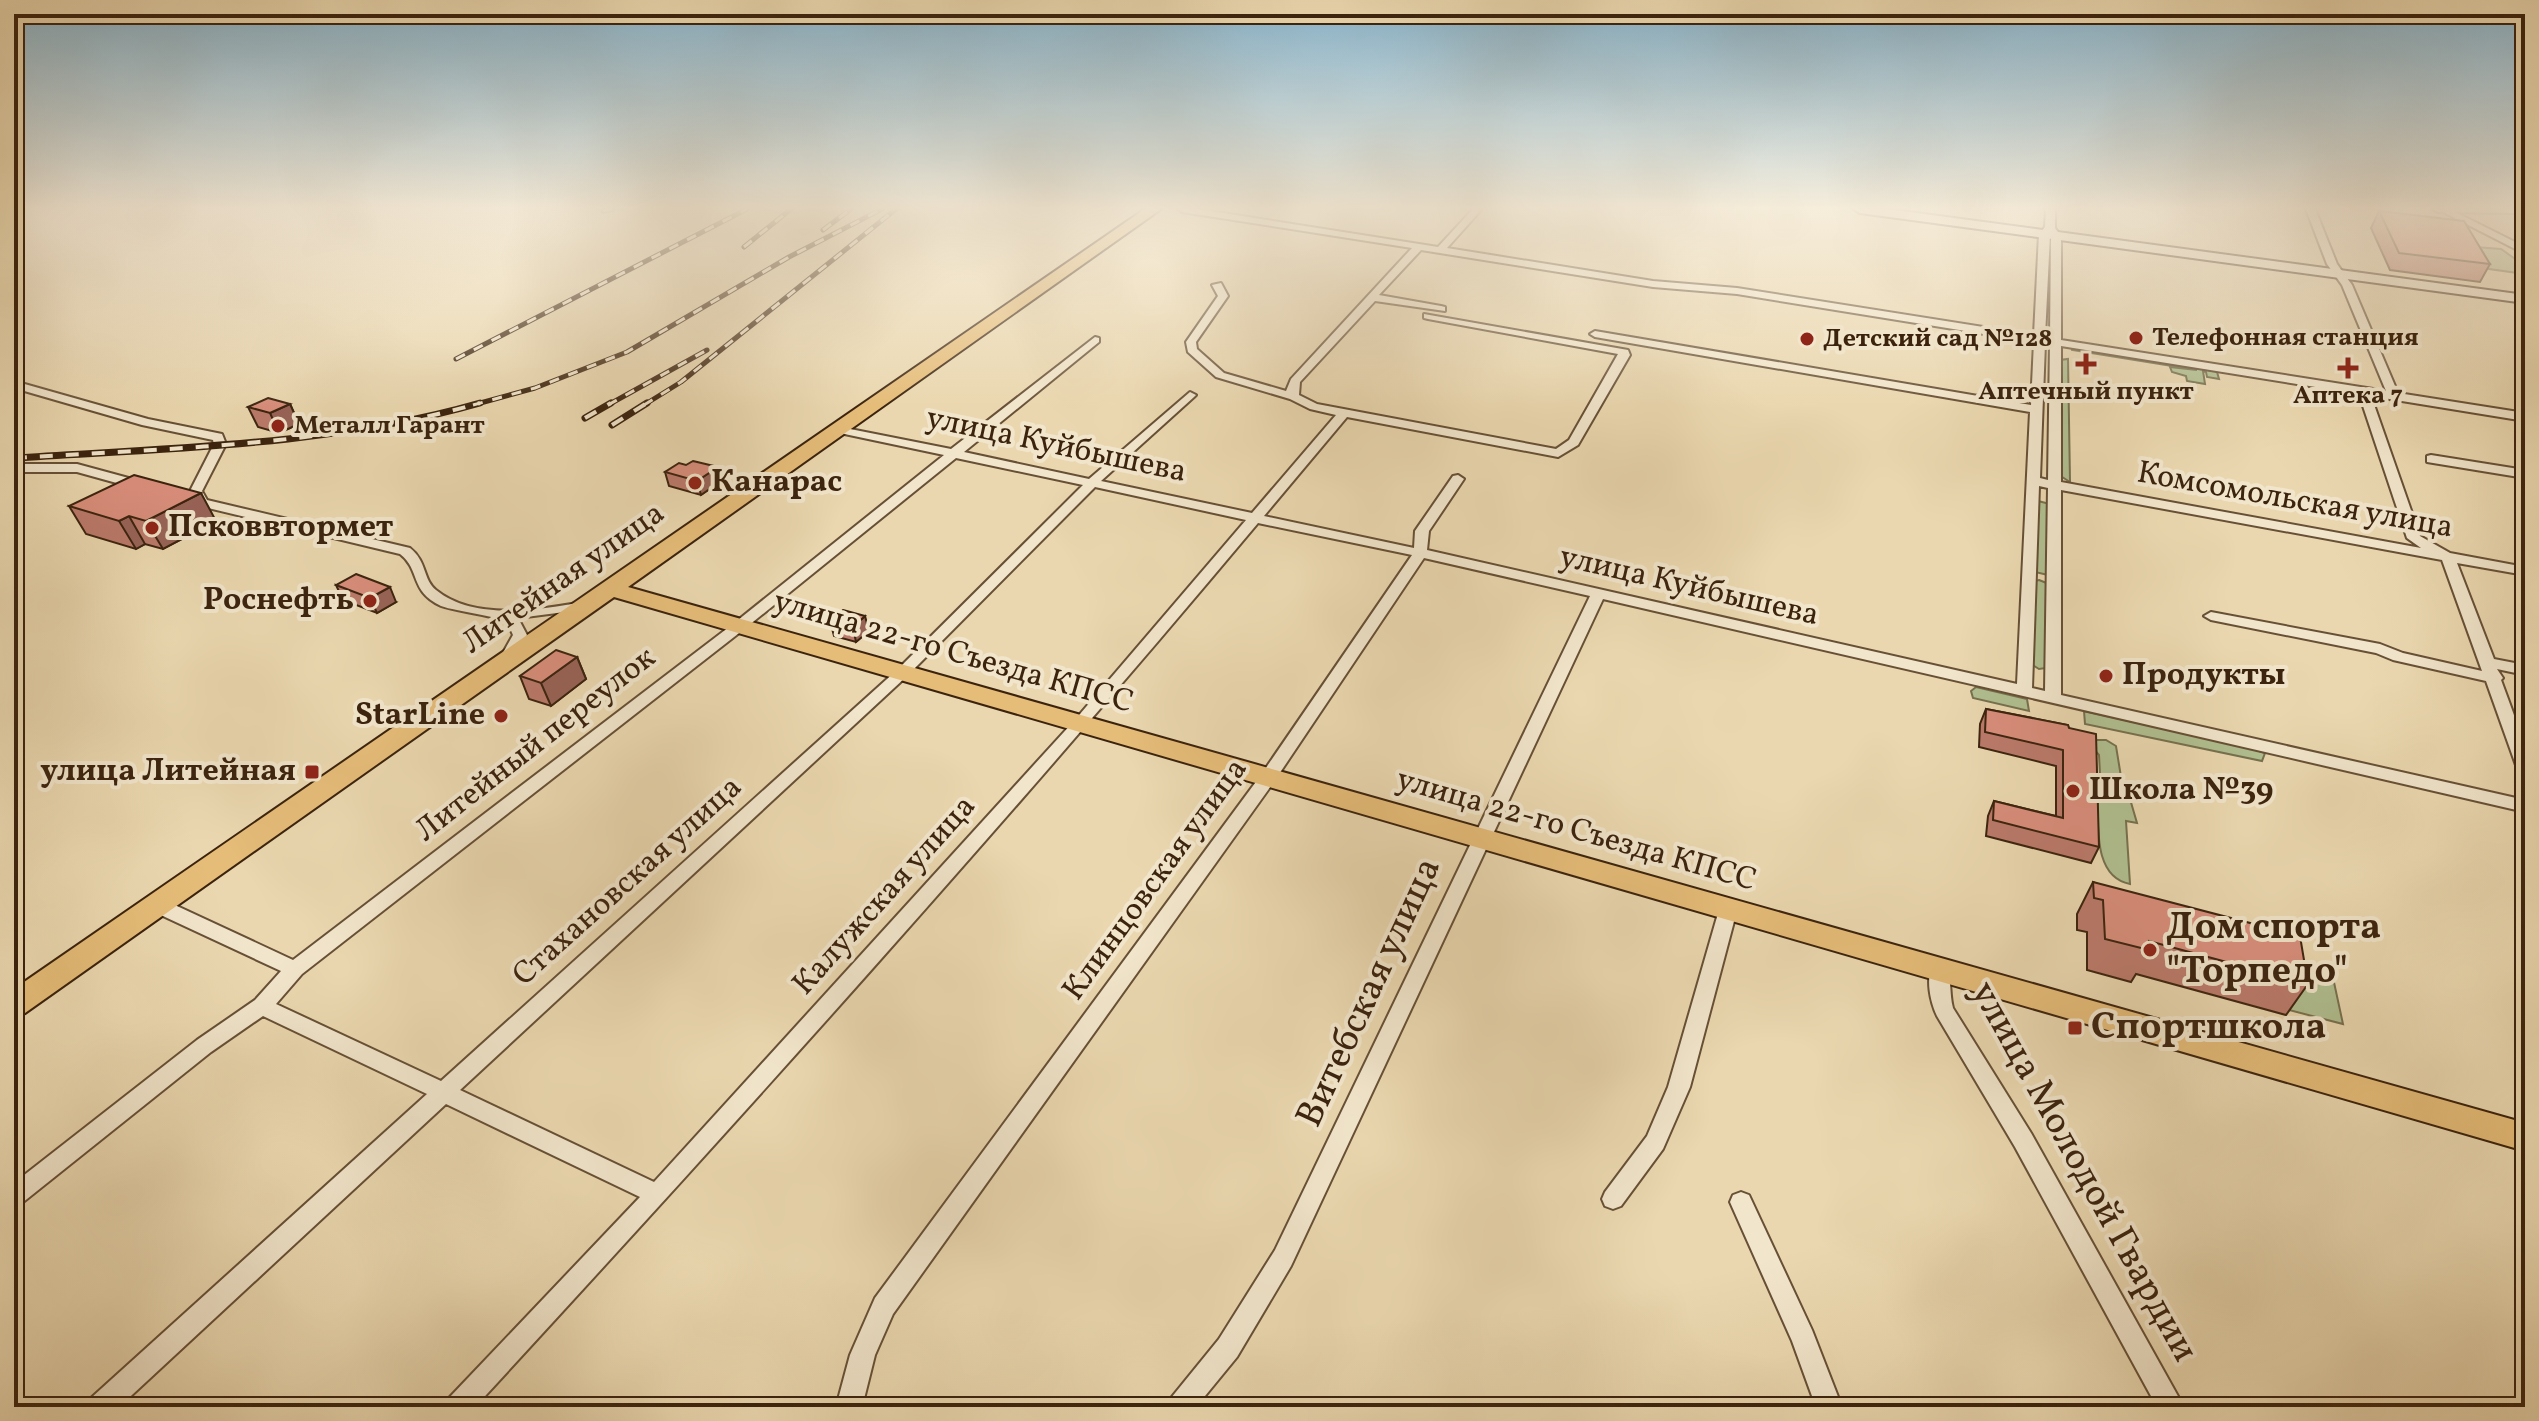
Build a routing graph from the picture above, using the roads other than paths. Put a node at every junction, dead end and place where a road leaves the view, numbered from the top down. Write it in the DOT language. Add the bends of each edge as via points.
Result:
graph roads {
  1 [pos="1059,275"];
  2 [pos="1392,275"];
  3 [pos="1606,275"];
  4 [pos="2046,275"];
  5 [pos="2053,275"];
  6 [pos="2339,275"];
  7 [pos="2341,275"];
  8 [pos="1217,285"];
  9 [pos="1372,297"];
  10 [pos="2525,299"];
  11 [pos="1428,316"];
  12 [pos="2039,337"];
  13 [pos="1095,340"];
  14 [pos="2057,340"];
  15 [pos="14,384"];
  16 [pos="2363,390"];
  17 [pos="1190,395"];
  18 [pos="2393,395"];
  19 [pos="1294,397"];
  20 [pos="2036,409"];
  21 [pos="1344,413"];
  22 [pos="2525,417"];
  23 [pos="839,429"];
  24 [pos="953,452"];
  25 [pos="2431,459"];
  26 [pos="14,468"];
  27 [pos="2525,474"];
  28 [pos="1458,479"];
  29 [pos="1094,481"];
  30 [pos="2033,481"];
  31 [pos="2056,485"];
  32 [pos="153,489"];
  33 [pos="178,496"];
  34 [pos="203,503"];
  35 [pos="1254,517"];
  36 [pos="686,536"];
  37 [pos="1420,553"];
  38 [pos="2447,557"];
  39 [pos="2525,571"];
  40 [pos="610,589"];
  41 [pos="1598,594"];
  42 [pos="585,606"];
  43 [pos="668,606"];
  44 [pos="502,615"];
  45 [pos="2211,616"];
  46 [pos="738,627"];
  47 [pos="507,659"];
  48 [pos="2492,670"];
  49 [pos="2525,670"];
  50 [pos="902,673"];
  51 [pos="2024,693"];
  52 [pos="2053,700"];
  53 [pos="1080,725"];
  54 [pos="2525,768"];
  55 [pos="1267,779"];
  56 [pos="2525,806"];
  57 [pos="1481,839"];
  58 [pos="157,905"];
  59 [pos="1728,910"];
  60 [pos="295,969"];
  61 [pos="1939,970"];
  62 [pos="14,1005"];
  63 [pos="262,1006"];
  64 [pos="441,1093"];
  65 [pos="2525,1137"];
  66 [pos="657,1194"];
  67 [pos="14,1196"];
  68 [pos="1613,1199"];
  69 [pos="1741,1202"];
  70 [pos="100,1407"];
  71 [pos="458,1407"];
  72 [pos="849,1407"];
  73 [pos="1180,1407"];
  74 [pos="1829,1407"];
  75 [pos="2171,1407"];
  1 -- 23 [label="main road, Литейная улица"];
  2 -- 9 [label="street"];
  3 -- 12 [label="street"];
  4 -- 12 [label="street"];
  5 -- 14 [label="street"];
  6 -- 18 [label="street"];
  7 -- 10 [label="main road"];
  8 -- 19 [label="street" via="1223,296 1191,342 1192,350 1220,375"];
  9 -- 19 [label="street" via="1295,381"];
  9 -- 20 [label="street"];
  11 -- 21 [label="street" via="1611,348 1624,355 1574,442 1558,453"];
  12 -- 14 [label="street"];
  12 -- 20 [label="street"];
  13 -- 24 [label="street, Литейный переулок"];
  14 -- 16 [label="street"];
  14 -- 31 [label="street"];
  15 -- 34 [label="street" via="218,437 220,444 196,491"];
  16 -- 18 [label="street"];
  16 -- 38 [label="street" via="2414,538"];
  17 -- 29 [label="street, Стахановская улица"];
  18 -- 22 [label="street"];
  19 -- 21 [label="street"];
  20 -- 30 [label="street"];
  21 -- 35 [label="street, Калужская улица"];
  23 -- 24 [label="street, улица Куйбышева"];
  23 -- 36 [label="main road, Литейная улица"];
  24 -- 29 [label="street, улица Куйбышева"];
  24 -- 46 [label="street, Литейный переулок"];
  25 -- 27 [label="street"];
  26 -- 32 [label="street" via="77,468"];
  28 -- 37 [label="street, Клинцовская улица" via="1422,531"];
  29 -- 35 [label="street, улица Куйбышева"];
  29 -- 50 [label="street, Стахановская улица"];
  30 -- 31 [label="street, Комсомольская улица"];
  30 -- 51 [label="street"];
  31 -- 38 [label="street, Комсомольская улица"];
  31 -- 52 [label="street"];
  33 -- 34 [label="street"];
  34 -- 44 [label="street" via="405,551 418,562 428,591 458,605"];
  35 -- 37 [label="street, улица Куйбышева"];
  35 -- 53 [label="street, Калужская улица"];
  36 -- 40 [label="main road, Литейная улица"];
  36 -- 43 [label="main road" via="684,550 663,564 652,580"];
  37 -- 41 [label="street, улица Куйбышева"];
  37 -- 55 [label="street, Клинцовская улица"];
  38 -- 39 [label="street, Комсомольская улица"];
  38 -- 48 [label="street"];
  40 -- 42 [label="main road, Литейная улица"];
  40 -- 43 [label="main road, улица 22-го Съезда КПСС"];
  41 -- 51 [label="street, улица Куйбышева"];
  41 -- 57 [label="street, Витебская улица"];
  42 -- 44 [label="street"];
  42 -- 47 [label="main road, Литейная улица"];
  43 -- 46 [label="main road, улица 22-го Съезда КПСС"];
  44 -- 47 [label="street" via="513,621 520,635"];
  45 -- 48 [label="street" via="2398,657"];
  46 -- 50 [label="main road, улица 22-го Съезда КПСС"];
  46 -- 60 [label="street, Литейный переулок"];
  47 -- 58 [label="main road, Литейная улица"];
  48 -- 49 [label="street"];
  48 -- 54 [label="street"];
  50 -- 53 [label="main road, улица 22-го Съезда КПСС"];
  50 -- 64 [label="street, Стахановская улица"];
  51 -- 52 [label="street, улица Куйбышева"];
  52 -- 56 [label="street, улица Куйбышева"];
  53 -- 55 [label="main road, улица 22-го Съезда КПСС"];
  53 -- 66 [label="street, Калужская улица"];
  55 -- 57 [label="main road, улица 22-го Съезда КПСС"];
  55 -- 72 [label="street, Клинцовская улица" via="884,1306 866,1342"];
  57 -- 59 [label="main road, улица 22-го Съезда КПСС"];
  57 -- 73 [label="street, Витебская улица" via="1283,1258 1228,1348"];
  58 -- 60 [label="street"];
  58 -- 62 [label="main road, Литейная улица"];
  59 -- 61 [label="main road, улица 22-го Съезда КПСС"];
  59 -- 68 [label="street" via="1679,1087 1655,1142"];
  60 -- 63 [label="street, Литейный переулок"];
  61 -- 65 [label="main road, улица 22-го Съезда КПСС"];
  61 -- 75 [label="street, улица Молодой Гвардии" via="1944,1010 2023,1140"];
  63 -- 64 [label="street"];
  63 -- 67 [label="street, Литейный переулок"];
  64 -- 66 [label="street"];
  64 -- 70 [label="street, Стахановская улица"];
  66 -- 71 [label="street, Калужская улица"];
  69 -- 74 [label="street"];
}
